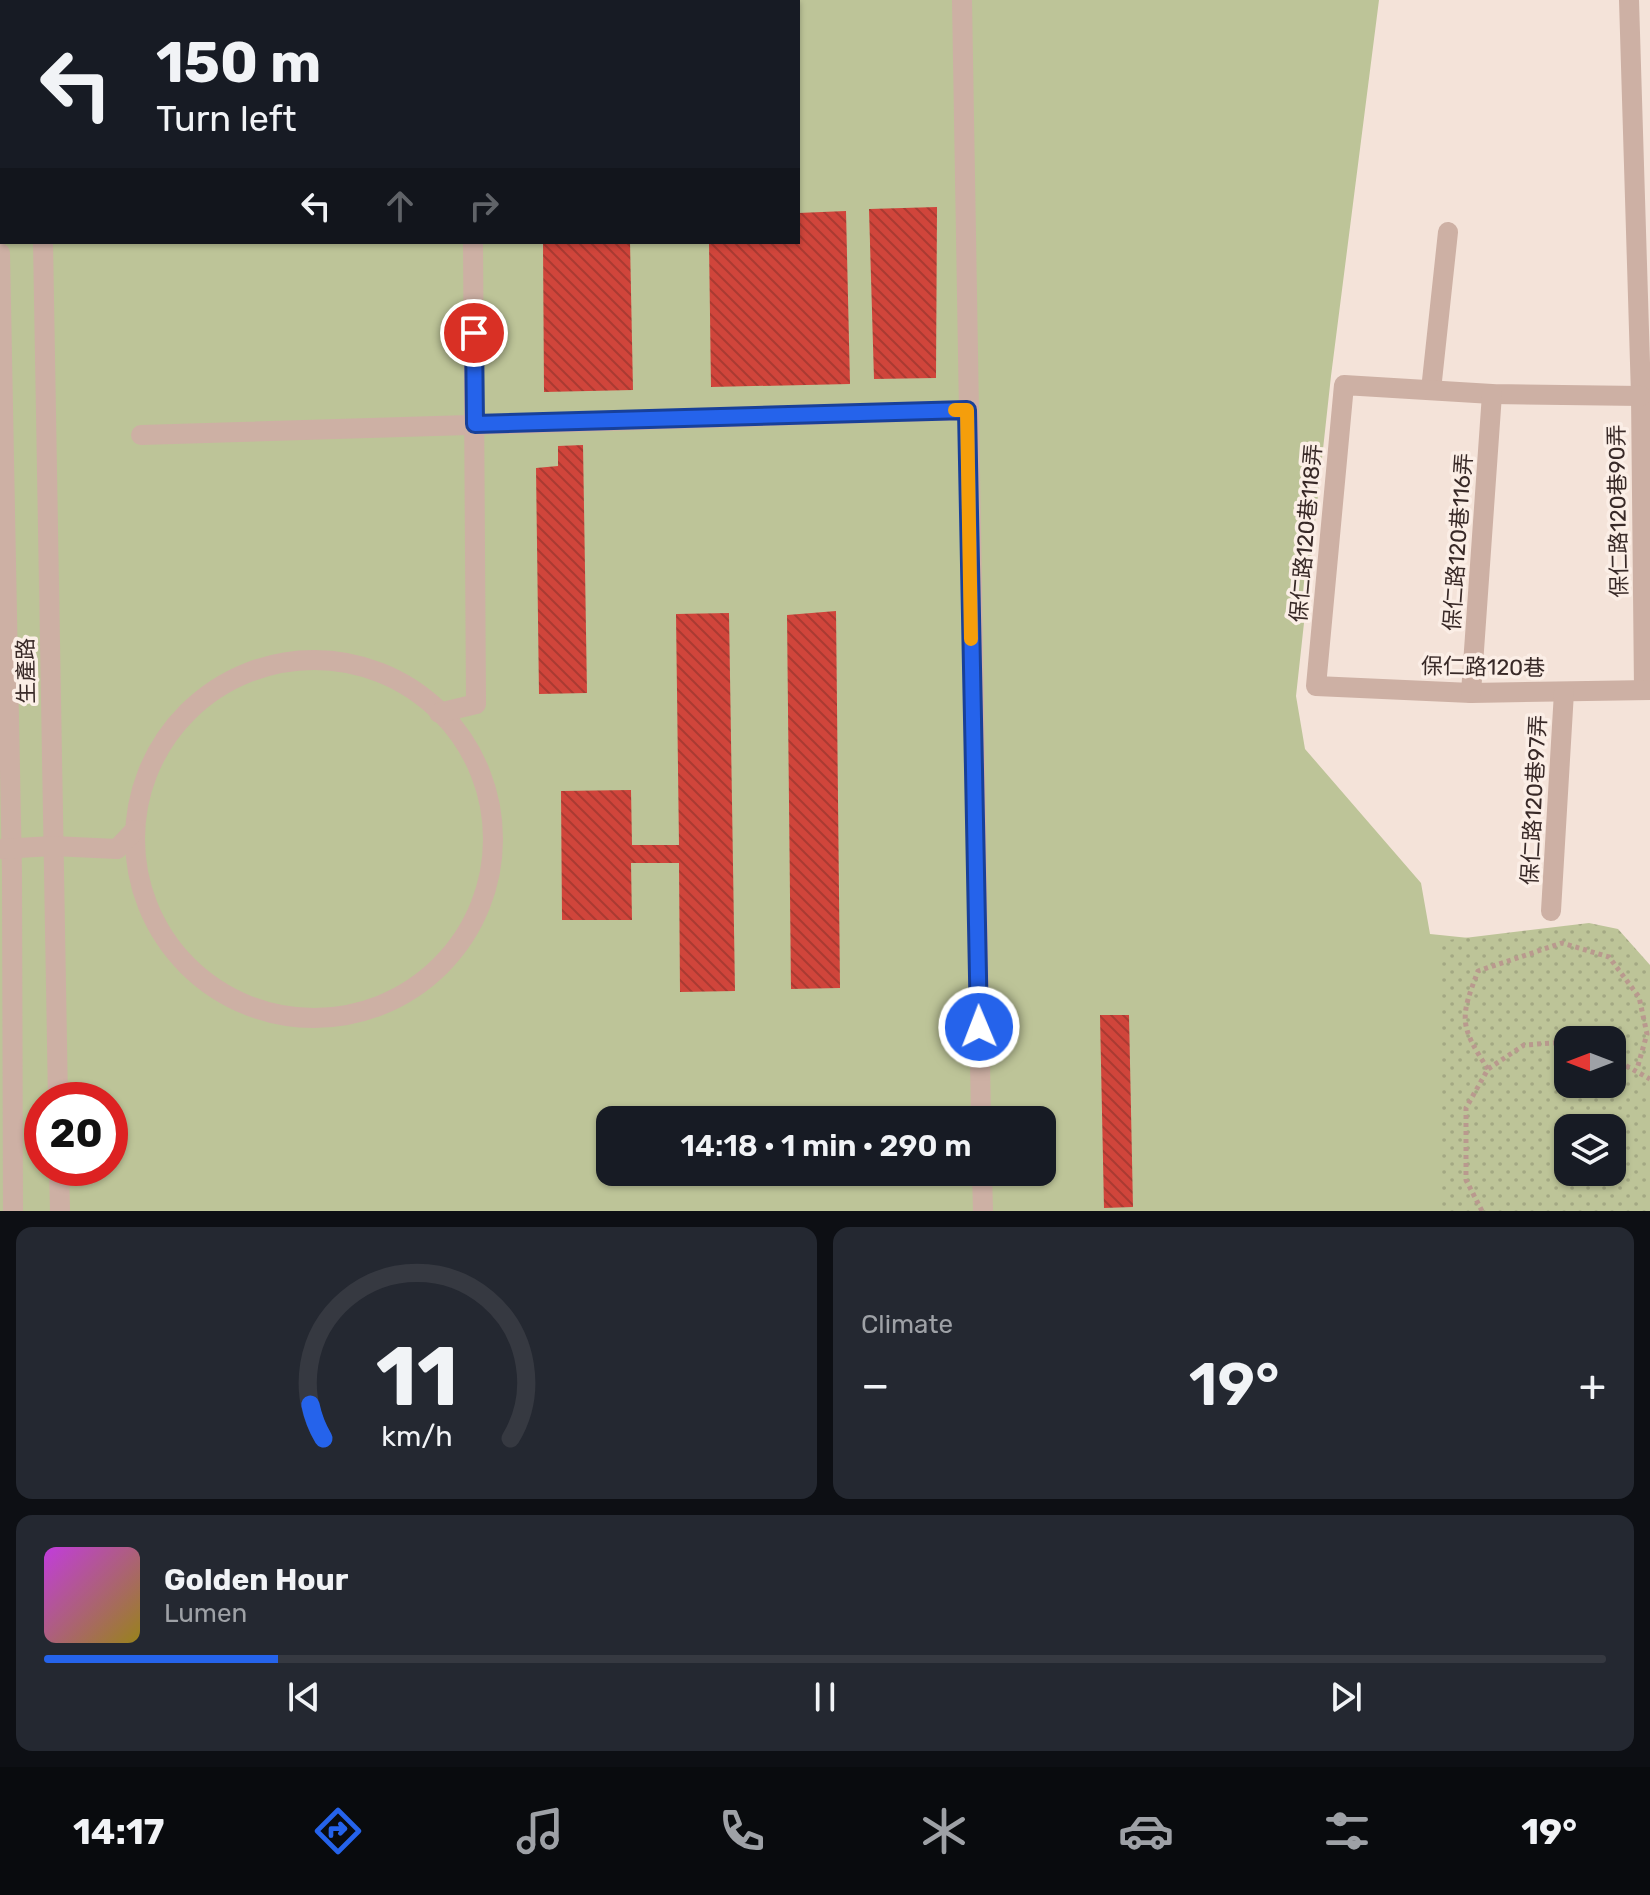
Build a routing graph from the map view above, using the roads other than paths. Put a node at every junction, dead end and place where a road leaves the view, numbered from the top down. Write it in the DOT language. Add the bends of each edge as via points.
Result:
graph roads {
  1 [pos="962,0"];
  2 [pos="1629,0"];
  3 [pos="1448,232"];
  4 [pos="43,244"];
  5 [pos="473,244"];
  6 [pos="0,253"];
  7 [pos="1344,385"];
  8 [pos="1431,390"];
  9 [pos="1492,394"];
  10 [pos="1641,396"];
  11 [pos="967,410"];
  12 [pos="475,424"];
  13 [pos="141,435"];
  14 [pos="1316,686"];
  15 [pos="1648,691"];
  16 [pos="1564,692"];
  17 [pos="1471,693"];
  18 [pos="439,713"];
  19 [pos="135,830"];
  20 [pos="53,846"];
  21 [pos="6,849"];
  22 [pos="1551,911"];
  23 [pos="58,1082"];
  24 [pos="981,1106"];
  25 [pos="59,1186"];
  26 [pos="982,1186"];
  27 [pos="13,1211"];
  28 [pos="60,1211"];
  29 [pos="983,1211"];
  1 -- 11 [label="street"];
  2 -- 10 [label="street"];
  3 -- 8 [label="street"];
  4 -- 20 [label="street, 生產路"];
  5 -- 12 [label="street"];
  6 -- 21 [label="street, 生產路"];
  7 -- 8 [label="street, 保仁路120巷90弄"];
  7 -- 14 [label="street, 保仁路120巷118弄"];
  8 -- 9 [label="street, 保仁路120巷90弄"];
  9 -- 10 [label="street, 保仁路120巷90弄"];
  9 -- 17 [label="street, 保仁路120巷116弄"];
  10 -- 15 [label="street, 保仁路120巷90弄"];
  11 -- 12 [label="street"];
  11 -- 24 [label="street"];
  12 -- 13 [label="street"];
  12 -- 18 [label="street" via="476,704"];
  14 -- 17 [label="street, 保仁路120巷"];
  15 -- 16 [label="street, 保仁路120巷"];
  16 -- 17 [label="street, 保仁路120巷"];
  16 -- 22 [label="street, 保仁路120巷97弄"];
  18 -- 19 [label="street" via="422,694 370,667 314,658 257,667 205,694 166,736 141,788"];
  18 -- 19 [label="street" via="462,736 487,788 494,846 481,906 450,959 402,998 344,1018 283,1018 225,998 178,959 146,906 133,846"];
  19 -- 20 [label="street" via="117,849"];
  20 -- 21 [label="street"];
  20 -- 23 [label="street, 生產路"];
  21 -- 27 [label="street, 生產路"];
  25 -- 28 [label="street"];
  26 -- 29 [label="street"];
}
